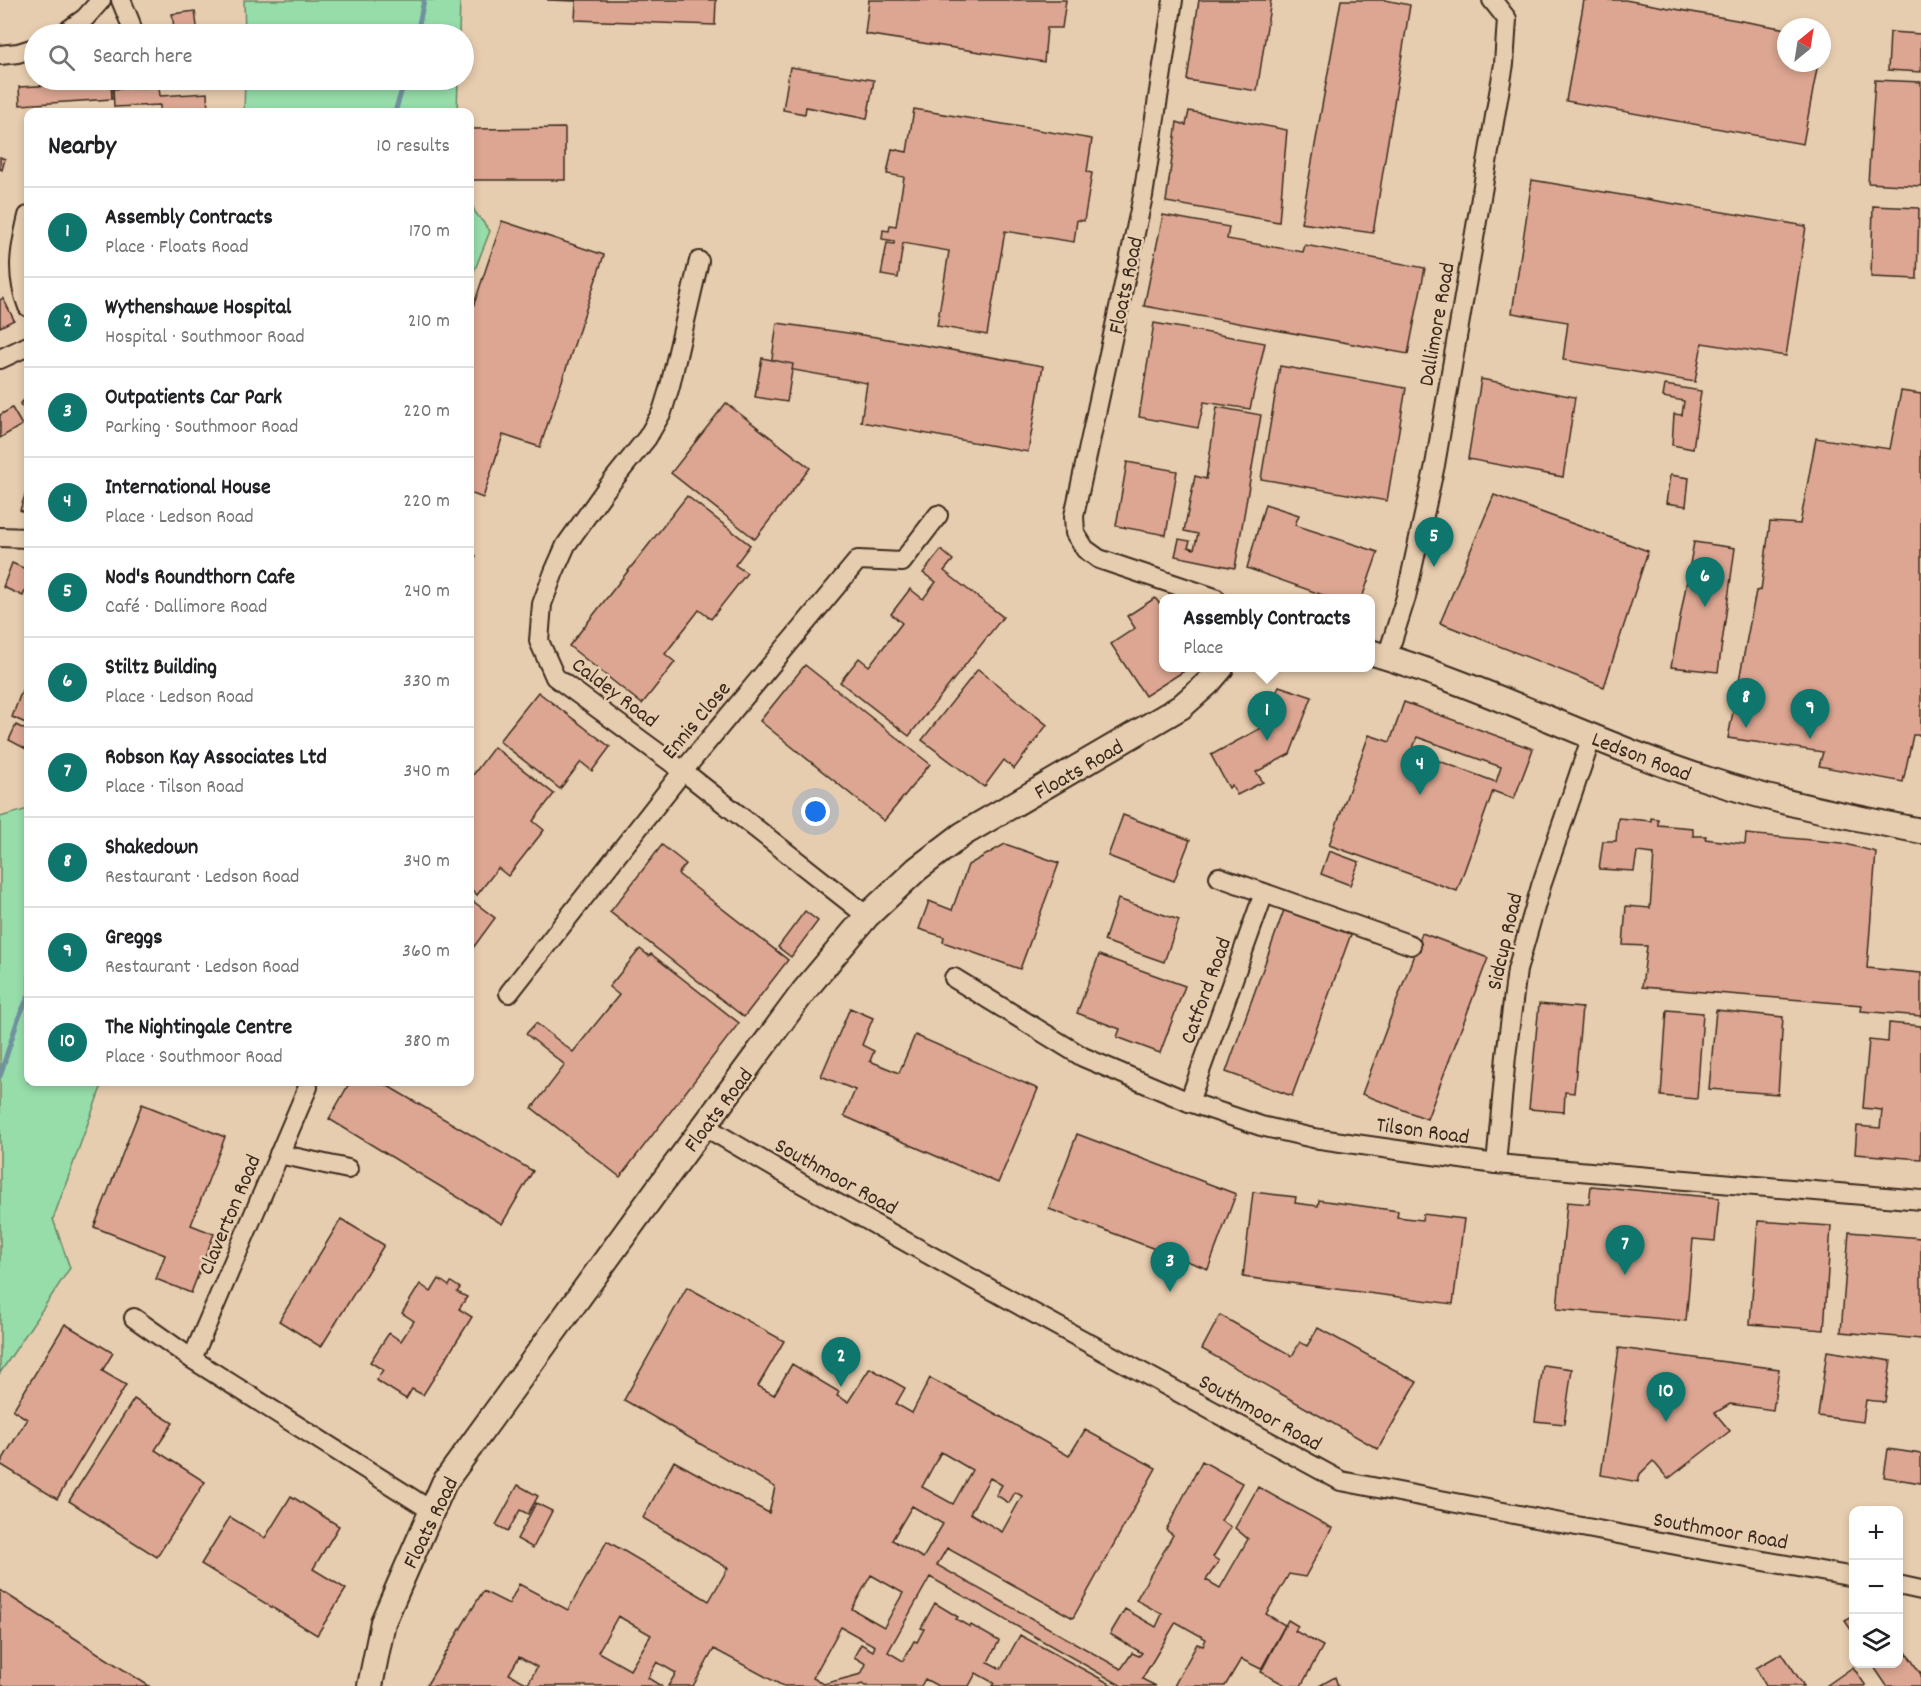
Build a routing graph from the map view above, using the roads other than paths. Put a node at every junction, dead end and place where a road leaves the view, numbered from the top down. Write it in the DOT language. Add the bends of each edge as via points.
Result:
graph roads {
  1 [pos="100,0"];
  2 [pos="121,0"];
  3 [pos="1173,0"];
  4 [pos="1492,0"];
  5 [pos="78,24"];
  6 [pos="130,24"];
  7 [pos="24,51"];
  8 [pos="0,55"];
  9 [pos="23,212"];
  10 [pos="699,261"];
  11 [pos="24,294"];
  12 [pos="24,348"];
  13 [pos="0,359"];
  14 [pos="938,515"];
  15 [pos="0,537"];
  16 [pos="24,538"];
  17 [pos="1203,594"];
  18 [pos="1379,654"];
  19 [pos="1218,672"];
  20 [pos="1592,736"];
  21 [pos="683,771"];
  22 [pos="1921,831"];
  23 [pos="1219,877"];
  24 [pos="1264,894"];
  25 [pos="867,916"];
  26 [pos="1411,945"];
  27 [pos="954,978"];
  28 [pos="508,993"];
  29 [pos="308,1087"];
  30 [pos="1189,1102"];
  31 [pos="704,1126"];
  32 [pos="279,1154"];
  33 [pos="1496,1164"];
  34 [pos="348,1169"];
  35 [pos="1921,1200"];
  36 [pos="134,1318"];
  37 [pos="192,1359"];
  38 [pos="432,1511"];
  39 [pos="1849,1575"];
  40 [pos="1903,1586"];
  41 [pos="1921,1590"];
  42 [pos="370,1686"];
  1 -- 5 [label="street"];
  2 -- 6 [label="street"];
  3 -- 17 [label="street, Floats Road" via="1143,196 1074,516 1075,533 1085,549 1099,560"];
  4 -- 18 [label="street, Dallimore Road" via="1507,19 1504,64 1435,465 1406,597"];
  7 -- 8 [label="street"];
  9 -- 11 [label="street" via="19,262"];
  10 -- 21 [label="street, Caldey Road" via="662,412 648,438 566,545 542,604 539,641 555,677"];
  12 -- 13 [label="street"];
  14 -- 21 [label="street, Ennis Close" via="902,562 858,560"];
  15 -- 16 [label="street"];
  18 -- 20 [label="street, Ledson Road"];
  19 -- 25 [label="street, Floats Road" via="1181,707 963,834 917,868"];
  20 -- 22 [label="street, Ledson Road" via="1711,781"];
  20 -- 33 [label="street, Sidcup Road" via="1517,970"];
  21 -- 25 [label="street, Caldey Road"];
  21 -- 28 [label="street, Ennis Close"];
  23 -- 24 [label="street"];
  24 -- 26 [label="street"];
  24 -- 30 [label="street, Catford Road"];
  25 -- 31 [label="street, Floats Road" via="804,991"];
  27 -- 30 [label="street, Tilson Road" via="1083,1057"];
  29 -- 32 [label="street, Claverton Road"];
  30 -- 33 [label="street, Tilson Road" via="1313,1138"];
  31 -- 38 [label="street, Floats Road" via="444,1483"];
  31 -- 39 [label="street, Southmoor Road" via="1028,1310 1341,1481"];
  32 -- 34 [label="street"];
  32 -- 37 [label="street, Claverton Road"];
  33 -- 35 [label="street, Tilson Road"];
  36 -- 37 [label="street"];
  37 -- 38 [label="street"];
  38 -- 42 [label="street, Floats Road" via="383,1622"];
  40 -- 41 [label="street"];
}
